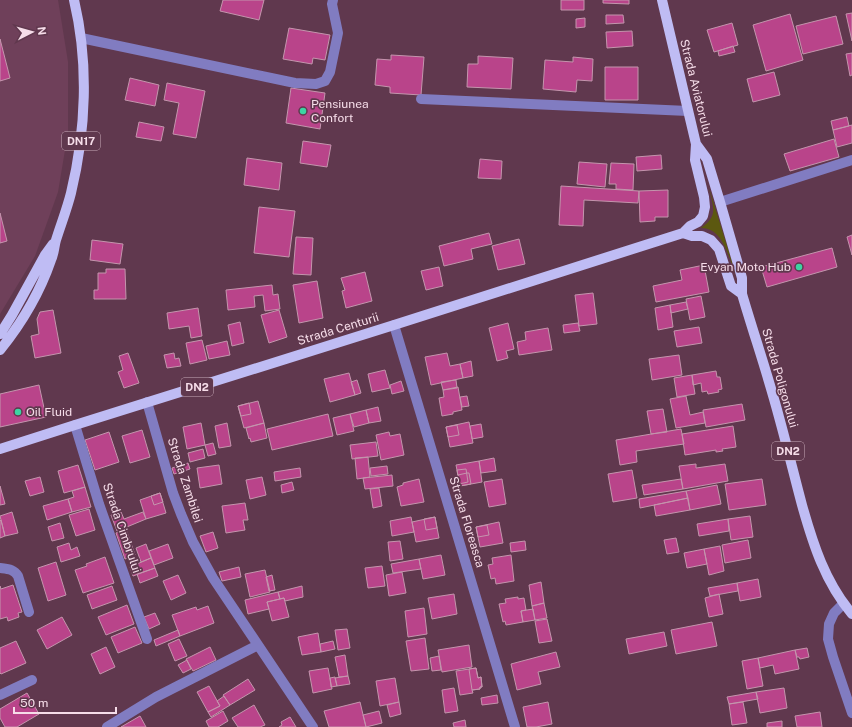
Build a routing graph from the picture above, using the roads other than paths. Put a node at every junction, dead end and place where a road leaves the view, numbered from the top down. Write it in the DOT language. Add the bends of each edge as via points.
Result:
graph roads {
  1 [pos="74,0"];
  2 [pos="333,0"];
  3 [pos="662,0"];
  4 [pos="81,38"];
  5 [pos="421,99"];
  6 [pos="688,111"];
  7 [pos="696,144"];
  8 [pos="852,160"];
  9 [pos="720,202"];
  10 [pos="684,233"];
  11 [pos="56,241"];
  12 [pos="742,294"];
  13 [pos="394,325"];
  14 [pos="0,334"];
  15 [pos="0,350"];
  16 [pos="147,402"];
  17 [pos="75,425"];
  18 [pos="0,449"];
  19 [pos="0,568"];
  20 [pos="843,604"];
  21 [pos="29,612"];
  22 [pos="852,614"];
  23 [pos="147,639"];
  24 [pos="258,645"];
  25 [pos="32,680"];
  26 [pos="0,695"];
  27 [pos="852,713"];
  28 [pos="107,727"];
  29 [pos="313,727"];
  30 [pos="515,727"];
  1 -- 4 [label="main road, DN17"];
  2 -- 4 [label="street" via="338,33 330,72 325,81 316,84 295,83"];
  3 -- 6 [label="main road, Strada Aviatorului"];
  4 -- 11 [label="main road, DN17" via="84,72 83,124 71,193"];
  5 -- 6 [label="street"];
  6 -- 7 [label="main road, Strada Aviatorului"];
  7 -- 9 [label="main road, Strada Aviatorului" via="707,160"];
  7 -- 10 [label="main road, Strada Centurii / DN2" via="695,160 706,208 698,222"];
  8 -- 9 [label="street"];
  9 -- 12 [label="main road, Strada Aviatorului" via="742,278"];
  10 -- 12 [label="main road, Strada Centurii / DN2" via="711,240 719,249 731,286"];
  10 -- 13 [label="main road, Strada Centurii / DN2"];
  11 -- 14 [label="main road, DN17" via="45,255"];
  11 -- 15 [label="main road, DN17" via="52,259 36,295"];
  12 -- 20 [label="main road, Strada Poligonului / DN2" via="779,416 809,529 825,572"];
  13 -- 16 [label="main road, Strada Centurii / DN2"];
  13 -- 30 [label="street, Strada Floreasca"];
  16 -- 17 [label="main road, Strada Centurii / DN2"];
  16 -- 24 [label="street, Strada Zambilei" via="173,493 193,542 212,578"];
  17 -- 18 [label="main road, Strada Centurii / DN2"];
  17 -- 23 [label="street, Strada Cimbrului" via="99,504"];
  19 -- 21 [label="street" via="16,572"];
  20 -- 22 [label="main road, Strada Poligonului / DN2"];
  20 -- 27 [label="street" via="834,613 829,624 828,639"];
  24 -- 28 [label="street" via="156,697"];
  24 -- 29 [label="street, Strada Zambilei"];
  25 -- 26 [label="street"];
}
